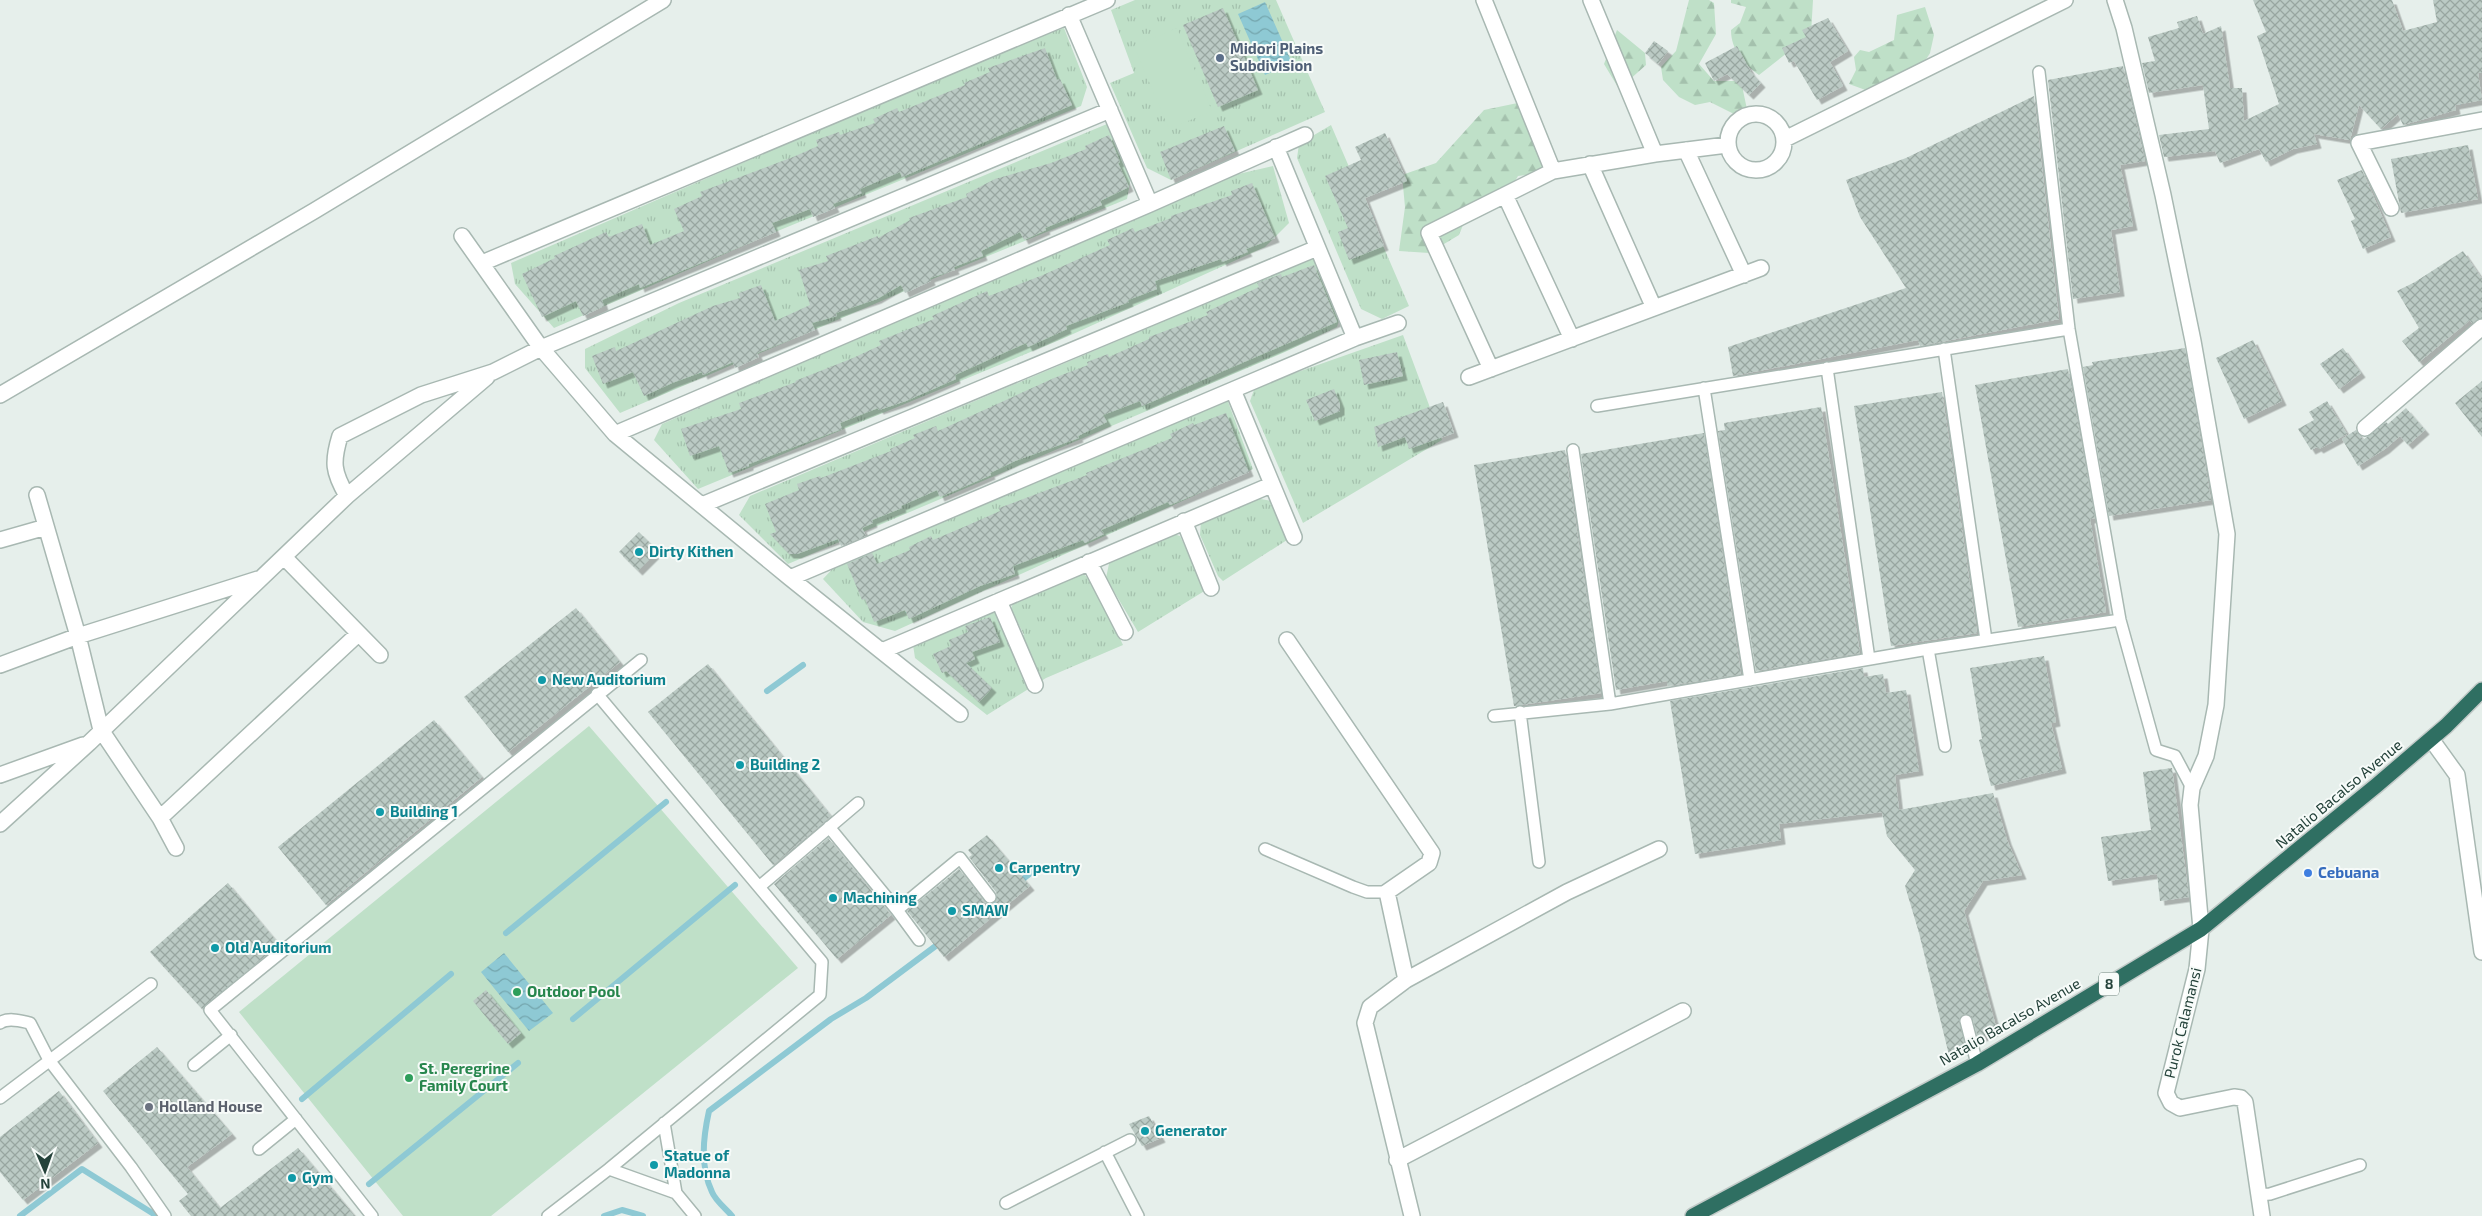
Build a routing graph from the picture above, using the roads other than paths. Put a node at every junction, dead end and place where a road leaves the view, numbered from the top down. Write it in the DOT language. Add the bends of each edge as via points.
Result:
graph roads {
  1 [pos="663,0"];
  2 [pos="1107,0"];
  3 [pos="1484,0"];
  4 [pos="1591,0"];
  5 [pos="2065,0"];
  6 [pos="2114,0"];
  7 [pos="1069,16"];
  8 [pos="2039,72"];
  9 [pos="1110,110"];
  10 [pos="2482,120"];
  11 [pos="1305,135"];
  12 [pos="1785,139"];
  13 [pos="1727,145"];
  14 [pos="1276,147"];
  15 [pos="1686,150"];
  16 [pos="1655,154"];
  17 [pos="1590,164"];
  18 [pos="1553,171"];
  19 [pos="1505,195"];
  20 [pos="1150,204"];
  21 [pos="2391,208"];
  22 [pos="462,236"];
  23 [pos="1317,248"];
  24 [pos="482,263"];
  25 [pos="1761,268"];
  26 [pos="1744,275"];
  27 [pos="1654,308"];
  28 [pos="1398,322"];
  29 [pos="2482,327"];
  30 [pos="2068,329"];
  31 [pos="1355,338"];
  32 [pos="1572,339"];
  33 [pos="541,348"];
  34 [pos="1944,349"];
  35 [pos="1827,368"];
  36 [pos="1491,369"];
  37 [pos="493,372"];
  38 [pos="1469,377"];
  39 [pos="1704,388"];
  40 [pos="1233,390"];
  41 [pos="0,395"];
  42 [pos="1597,406"];
  43 [pos="2365,428"];
  44 [pos="615,434"];
  45 [pos="1573,450"];
  46 [pos="1271,485"];
  47 [pos="37,495"];
  48 [pos="348,496"];
  49 [pos="702,505"];
  50 [pos="1184,522"];
  51 [pos="46,527"];
  52 [pos="1294,536"];
  53 [pos="0,540"];
  54 [pos="284,557"];
  55 [pos="1089,562"];
  56 [pos="262,577"];
  57 [pos="790,578"];
  58 [pos="1211,588"];
  59 [pos="1000,601"];
  60 [pos="2120,620"];
  61 [pos="1125,632"];
  62 [pos="358,634"];
  63 [pos="78,636"];
  64 [pos="1287,640"];
  65 [pos="1986,640"];
  66 [pos="1928,649"];
  67 [pos="882,651"];
  68 [pos="380,655"];
  69 [pos="641,660"];
  70 [pos="1869,660"];
  71 [pos="0,665"];
  72 [pos="1750,680"];
  73 [pos="1035,685"];
  74 [pos="2482,690"];
  75 [pos="597,694"];
  76 [pos="1610,704"];
  77 [pos="1520,712"];
  78 [pos="960,714"];
  79 [pos="1494,716"];
  80 [pos="101,730"];
  81 [pos="2431,739"];
  82 [pos="89,742"];
  83 [pos="1945,746"];
  84 [pos="0,775"];
  85 [pos="2192,788"];
  86 [pos="858,802"];
  87 [pos="160,818"];
  88 [pos="0,824"];
  89 [pos="829,827"];
  90 [pos="176,848"];
  91 [pos="1265,849"];
  92 [pos="1658,849"];
  93 [pos="1539,862"];
  94 [pos="759,887"];
  95 [pos="1387,892"];
  96 [pos="990,897"];
  97 [pos="897,910"];
  98 [pos="2201,929"];
  99 [pos="919,940"];
  100 [pos="2482,952"];
  101 [pos="1406,980"];
  102 [pos="151,984"];
  103 [pos="1683,1011"];
  104 [pos="1966,1021"];
  105 [pos="0,1023"];
  106 [pos="230,1035"];
  107 [pos="49,1060"];
  108 [pos="1977,1064"];
  109 [pos="194,1065"];
  110 [pos="0,1098"];
  111 [pos="296,1119"];
  112 [pos="664,1123"];
  113 [pos="1130,1140"];
  114 [pos="259,1149"];
  115 [pos="1106,1152"];
  116 [pos="1397,1160"];
  117 [pos="2360,1165"];
  118 [pos="609,1169"];
  119 [pos="676,1193"];
  120 [pos="2258,1195"];
  121 [pos="1006,1203"];
  122 [pos="166,1216"];
  123 [pos="372,1216"];
  124 [pos="548,1216"];
  125 [pos="696,1216"];
  126 [pos="1138,1216"];
  127 [pos="1412,1216"];
  128 [pos="1693,1216"];
  129 [pos="2262,1216"];
  1 -- 41 [label="street" via="314,211"];
  2 -- 7 [label="street"];
  3 -- 18 [label="street"];
  4 -- 16 [label="street"];
  5 -- 12 [label="street"];
  6 -- 85 [label="street" via="2124,28 2167,214 2227,534 2216,705 2206,756"];
  7 -- 9 [label="street"];
  7 -- 24 [label="street"];
  8 -- 30 [label="lane"];
  9 -- 20 [label="street"];
  9 -- 33 [label="street"];
  10 -- 21 [label="street" via="2358,143"];
  11 -- 14 [label="street"];
  12 -- 13 [label="street" via="1779,125 1768,116 1753,114 1739,119 1729,130"];
  12 -- 13 [label="street" via="1782,154 1773,166 1759,171 1744,169 1732,159"];
  13 -- 15 [label="street"];
  14 -- 20 [label="street"];
  14 -- 23 [label="street"];
  15 -- 16 [label="street"];
  15 -- 26 [label="street"];
  16 -- 17 [label="street"];
  17 -- 18 [label="street"];
  17 -- 27 [label="street"];
  18 -- 19 [label="street"];
  19 -- 32 [label="street"];
  19 -- 36 [label="street" via="1429,233"];
  20 -- 44 [label="street"];
  22 -- 24 [label="street"];
  23 -- 31 [label="street"];
  23 -- 49 [label="street"];
  24 -- 33 [label="street"];
  25 -- 26 [label="street"];
  26 -- 27 [label="street"];
  27 -- 32 [label="street"];
  28 -- 31 [label="street"];
  29 -- 43 [label="street"];
  30 -- 34 [label="lane"];
  30 -- 60 [label="lane"];
  31 -- 40 [label="street"];
  32 -- 36 [label="street"];
  33 -- 37 [label="street"];
  33 -- 44 [label="street"];
  34 -- 35 [label="lane"];
  34 -- 65 [label="lane"];
  35 -- 39 [label="lane"];
  35 -- 70 [label="lane"];
  36 -- 38 [label="street"];
  37 -- 48 [label="street"];
  37 -- 48 [label="street" via="421,395 340,436 333,457 336,478"];
  39 -- 42 [label="lane"];
  39 -- 72 [label="lane"];
  40 -- 46 [label="street"];
  40 -- 57 [label="street"];
  44 -- 49 [label="street"];
  45 -- 76 [label="lane"];
  46 -- 50 [label="street"];
  46 -- 52 [label="street"];
  47 -- 51 [label="street"];
  48 -- 54 [label="street"];
  49 -- 57 [label="street"];
  50 -- 55 [label="street"];
  50 -- 58 [label="street"];
  51 -- 53 [label="street"];
  51 -- 63 [label="street"];
  54 -- 56 [label="street"];
  54 -- 62 [label="street"];
  55 -- 59 [label="street"];
  55 -- 61 [label="street"];
  56 -- 63 [label="street"];
  56 -- 80 [label="street"];
  57 -- 67 [label="street"];
  59 -- 67 [label="street"];
  59 -- 73 [label="street"];
  60 -- 65 [label="lane"];
  60 -- 85 [label="lane" via="2156,750 2175,756"];
  62 -- 68 [label="street"];
  62 -- 87 [label="street"];
  63 -- 71 [label="street"];
  63 -- 80 [label="street"];
  64 -- 95 [label="street" via="1432,853 1429,863"];
  65 -- 66 [label="lane"];
  66 -- 70 [label="lane"];
  66 -- 83 [label="lane"];
  67 -- 78 [label="street"];
  69 -- 75 [label="lane"];
  70 -- 72 [label="lane"];
  72 -- 76 [label="lane"];
  74 -- 81 [label="highway, Natalio Bacalso Avenue / 8"];
  75 -- 94 [label="lane"];
  75 -- 106 [label="lane" via="210,1010"];
  76 -- 77 [label="lane"];
  77 -- 79 [label="lane"];
  77 -- 93 [label="lane"];
  80 -- 82 [label="street"];
  80 -- 87 [label="street"];
  81 -- 98 [label="highway, Natalio Bacalso Avenue / 8"];
  81 -- 100 [label="street" via="2457,775"];
  82 -- 84 [label="street"];
  82 -- 88 [label="street"];
  85 -- 98 [label="street" via="2190,804"];
  86 -- 89 [label="lane"];
  87 -- 90 [label="street"];
  89 -- 94 [label="lane"];
  89 -- 97 [label="lane"];
  91 -- 95 [label="lane" via="1353,888"];
  92 -- 101 [label="street" via="1567,892"];
  94 -- 112 [label="lane" via="822,962 820,995"];
  95 -- 101 [label="street"];
  96 -- 97 [label="lane" via="960,858"];
  97 -- 99 [label="lane"];
  98 -- 108 [label="highway, Natalio Bacalso Avenue / 8"];
  98 -- 120 [label="street, Purok Calamansi" via="2197,969 2166,1092 2171,1103 2180,1108 2234,1097 2245,1102"];
  101 -- 116 [label="street" via="1370,1007 1365,1023"];
  102 -- 107 [label="lane"];
  103 -- 116 [label="street"];
  104 -- 108 [label="lane"];
  105 -- 107 [label="lane" via="17,1020 30,1023"];
  106 -- 109 [label="lane"];
  106 -- 111 [label="lane"];
  107 -- 110 [label="lane"];
  107 -- 122 [label="lane"];
  108 -- 128 [label="highway, Natalio Bacalso Avenue / 8"];
  111 -- 114 [label="lane"];
  111 -- 123 [label="lane"];
  112 -- 118 [label="lane"];
  112 -- 119 [label="lane"];
  113 -- 115 [label="lane"];
  115 -- 121 [label="lane"];
  115 -- 126 [label="lane"];
  116 -- 127 [label="street"];
  117 -- 120 [label="lane"];
  118 -- 119 [label="lane"];
  118 -- 124 [label="lane"];
  119 -- 125 [label="lane"];
  120 -- 129 [label="street, Purok Calamansi"];
}
